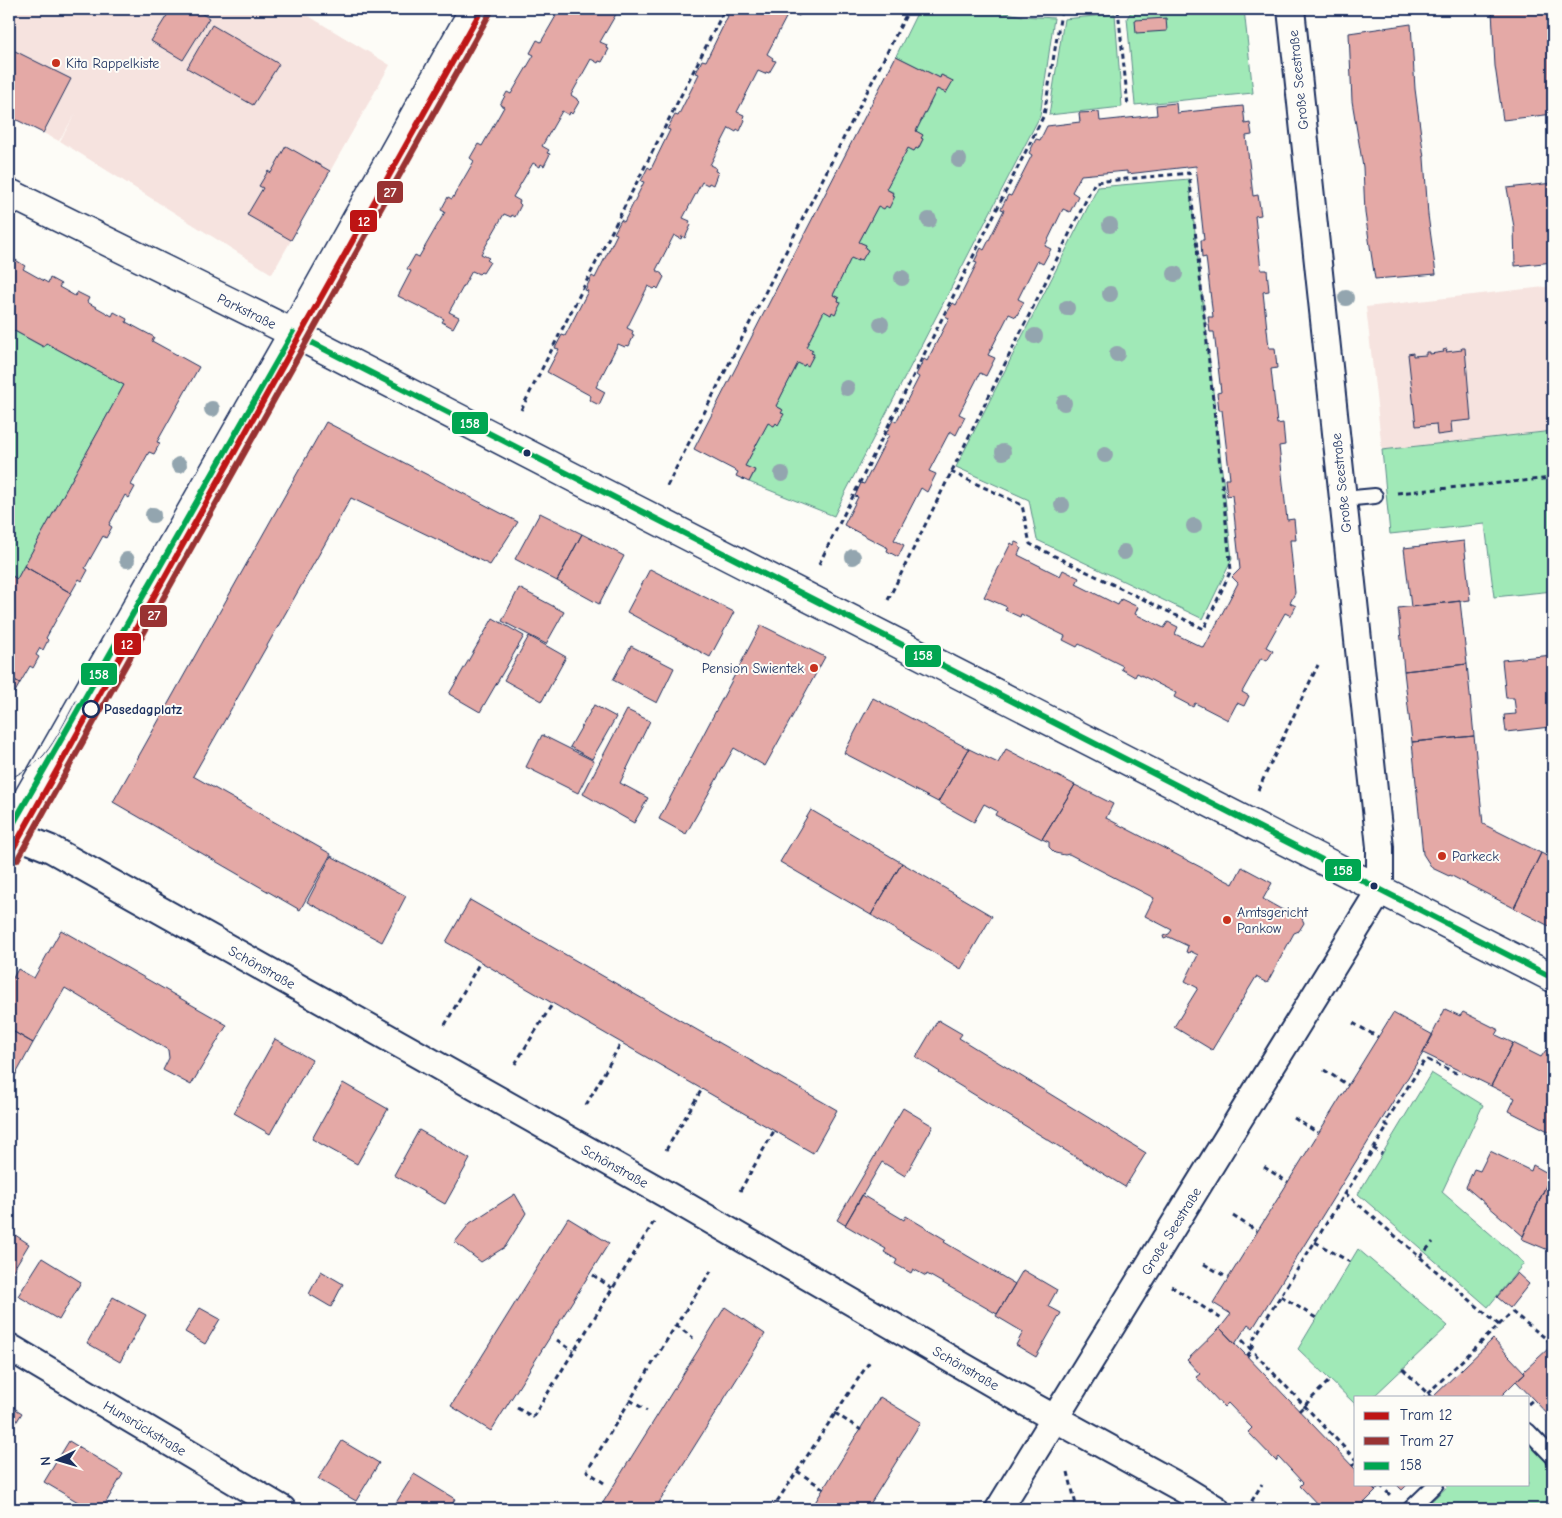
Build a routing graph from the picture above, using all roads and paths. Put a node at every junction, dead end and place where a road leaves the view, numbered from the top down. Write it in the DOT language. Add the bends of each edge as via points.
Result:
graph roads {
  1 [pos="474,9"];
  2 [pos="725,9"];
  3 [pos="909,9"];
  4 [pos="1118,9"];
  5 [pos="1291,9"];
  6 [pos="1061,13"];
  7 [pos="1128,106"];
  8 [pos="9,193"];
  9 [pos="293,333"];
  10 [pos="521,410"];
  11 [pos="952,472"];
  12 [pos="1553,478"];
  13 [pos="666,486"];
  14 [pos="1375,496"];
  15 [pos="1343,499"];
  16 [pos="819,564"];
  17 [pos="888,600"];
  18 [pos="1318,666"];
  19 [pos="1258,790"];
  20 [pos="9,832"];
  21 [pos="1380,890"];
  22 [pos="480,962"];
  23 [pos="1553,978"];
  24 [pos="553,1003"];
  25 [pos="1353,1023"];
  26 [pos="445,1025"];
  27 [pos="1378,1037"];
  28 [pos="621,1042"];
  29 [pos="515,1064"];
  30 [pos="1324,1070"];
  31 [pos="1458,1070"];
  32 [pos="1348,1085"];
  33 [pos="702,1089"];
  34 [pos="586,1105"];
  35 [pos="1294,1118"];
  36 [pos="774,1131"];
  37 [pos="1318,1133"];
  38 [pos="1373,1148"];
  39 [pos="666,1150"];
  40 [pos="1382,1154"];
  41 [pos="1264,1166"];
  42 [pos="1288,1182"];
  43 [pos="740,1191"];
  44 [pos="1345,1193"];
  45 [pos="1233,1216"];
  46 [pos="1257,1231"];
  47 [pos="646,1233"];
  48 [pos="1315,1242"];
  49 [pos="1433,1242"];
  50 [pos="1420,1257"];
  51 [pos="1350,1262"];
  52 [pos="1204,1264"];
  53 [pos="1147,1270"];
  54 [pos="711,1271"];
  55 [pos="593,1274"];
  56 [pos="1228,1278"];
  57 [pos="612,1288"];
  58 [pos="1281,1296"];
  59 [pos="1316,1318"];
  60 [pos="1223,1320"];
  61 [pos="1499,1324"];
  62 [pos="676,1325"];
  63 [pos="693,1338"];
  64 [pos="558,1340"];
  65 [pos="1242,1340"];
  66 [pos="1553,1344"];
  67 [pos="9,1347"];
  68 [pos="573,1351"];
  69 [pos="1251,1351"];
  70 [pos="1469,1353"];
  71 [pos="1247,1356"];
  72 [pos="1473,1358"];
  73 [pos="870,1361"];
  74 [pos="1403,1369"];
  75 [pos="1330,1380"];
  76 [pos="1428,1393"];
  77 [pos="1425,1396"];
  78 [pos="1430,1396"];
  79 [pos="1534,1399"];
  80 [pos="630,1400"];
  81 [pos="1530,1402"];
  82 [pos="1304,1406"];
  83 [pos="517,1408"];
  84 [pos="647,1411"];
  85 [pos="1299,1411"];
  86 [pos="834,1413"];
  87 [pos="1055,1419"];
  88 [pos="861,1430"];
  89 [pos="1530,1433"];
  90 [pos="1553,1457"];
  91 [pos="1354,1459"];
  92 [pos="1354,1464"];
  93 [pos="1352,1466"];
  94 [pos="797,1471"];
  95 [pos="1068,1472"];
  96 [pos="604,1484"];
  97 [pos="1262,1484"];
  98 [pos="1434,1486"];
  99 [pos="824,1489"];
  100 [pos="282,1509"];
  101 [pos="772,1509"];
  102 [pos="999,1509"];
  103 [pos="1077,1509"];
  104 [pos="1216,1509"];
  105 [pos="1246,1509"];
  106 [pos="1410,1509"];
  1 -- 9 [label="street"];
  2 -- 10 [label="path"];
  3 -- 13 [label="path"];
  4 -- 7 [label="path"];
  5 -- 15 [label="street, Große Seestraße"];
  6 -- 16 [label="path" via="1044,115"];
  8 -- 9 [label="street, Parkstraße"];
  9 -- 20 [label="street"];
  9 -- 21 [label="street, Parkstraße"];
  11 -- 11 [label="path" via="1095,182 1189,173 1230,570 1204,629 1030,544 1022,505"];
  11 -- 17 [label="path"];
  12 -- 14 [label="path"];
  14 -- 15 [label="lane"];
  15 -- 21 [label="street, Große Seestraße" via="1380,848"];
  18 -- 19 [label="path"];
  20 -- 87 [label="street, Schönstraße" via="51,849 346,1014"];
  21 -- 23 [label="street, Parkstraße"];
  21 -- 53 [label="street, Große Seestraße"];
  22 -- 26 [label="path"];
  24 -- 29 [label="path"];
  25 -- 27 [label="path"];
  28 -- 34 [label="path"];
  30 -- 32 [label="path"];
  31 -- 38 [label="path" via="1456,1073 1428,1060 1423,1063 1384,1123 1388,1126"];
  33 -- 39 [label="path"];
  35 -- 37 [label="path"];
  36 -- 43 [label="path"];
  38 -- 40 [label="path"];
  38 -- 44 [label="path"];
  41 -- 42 [label="path"];
  44 -- 48 [label="path"];
  44 -- 50 [label="path"];
  45 -- 46 [label="path"];
  47 -- 57 [label="path"];
  48 -- 51 [label="path"];
  48 -- 58 [label="path"];
  49 -- 50 [label="path"];
  50 -- 61 [label="path"];
  52 -- 56 [label="path"];
  53 -- 60 [label="path"];
  53 -- 87 [label="street, Große Seestraße"];
  54 -- 62 [label="path"];
  55 -- 57 [label="path"];
  57 -- 68 [label="path"];
  58 -- 59 [label="path"];
  58 -- 69 [label="path" via="1254,1338"];
  61 -- 66 [label="path" via="1512,1312"];
  61 -- 70 [label="path"];
  62 -- 63 [label="path"];
  62 -- 80 [label="path"];
  64 -- 68 [label="path"];
  65 -- 69 [label="path"];
  67 -- 100 [label="street, Hunsrückstraße"];
  68 -- 83 [label="path" via="533,1417"];
  69 -- 71 [label="path"];
  69 -- 82 [label="path"];
  70 -- 72 [label="path"];
  70 -- 76 [label="path"];
  73 -- 86 [label="path"];
  74 -- 76 [label="path"];
  75 -- 82 [label="path"];
  76 -- 77 [label="path"];
  76 -- 78 [label="path"];
  79 -- 81 [label="path"];
  80 -- 84 [label="path"];
  80 -- 96 [label="path" via="587,1471"];
  82 -- 85 [label="path"];
  82 -- 91 [label="path"];
  86 -- 88 [label="path"];
  86 -- 94 [label="path"];
  87 -- 102 [label="street, Große Seestraße"];
  87 -- 104 [label="street, Schönstraße"];
  89 -- 90 [label="lane"];
  92 -- 93 [label="path"];
  94 -- 99 [label="path"];
  94 -- 101 [label="path"];
  95 -- 103 [label="path"];
  97 -- 105 [label="path"];
  98 -- 106 [label="lane"];
}
